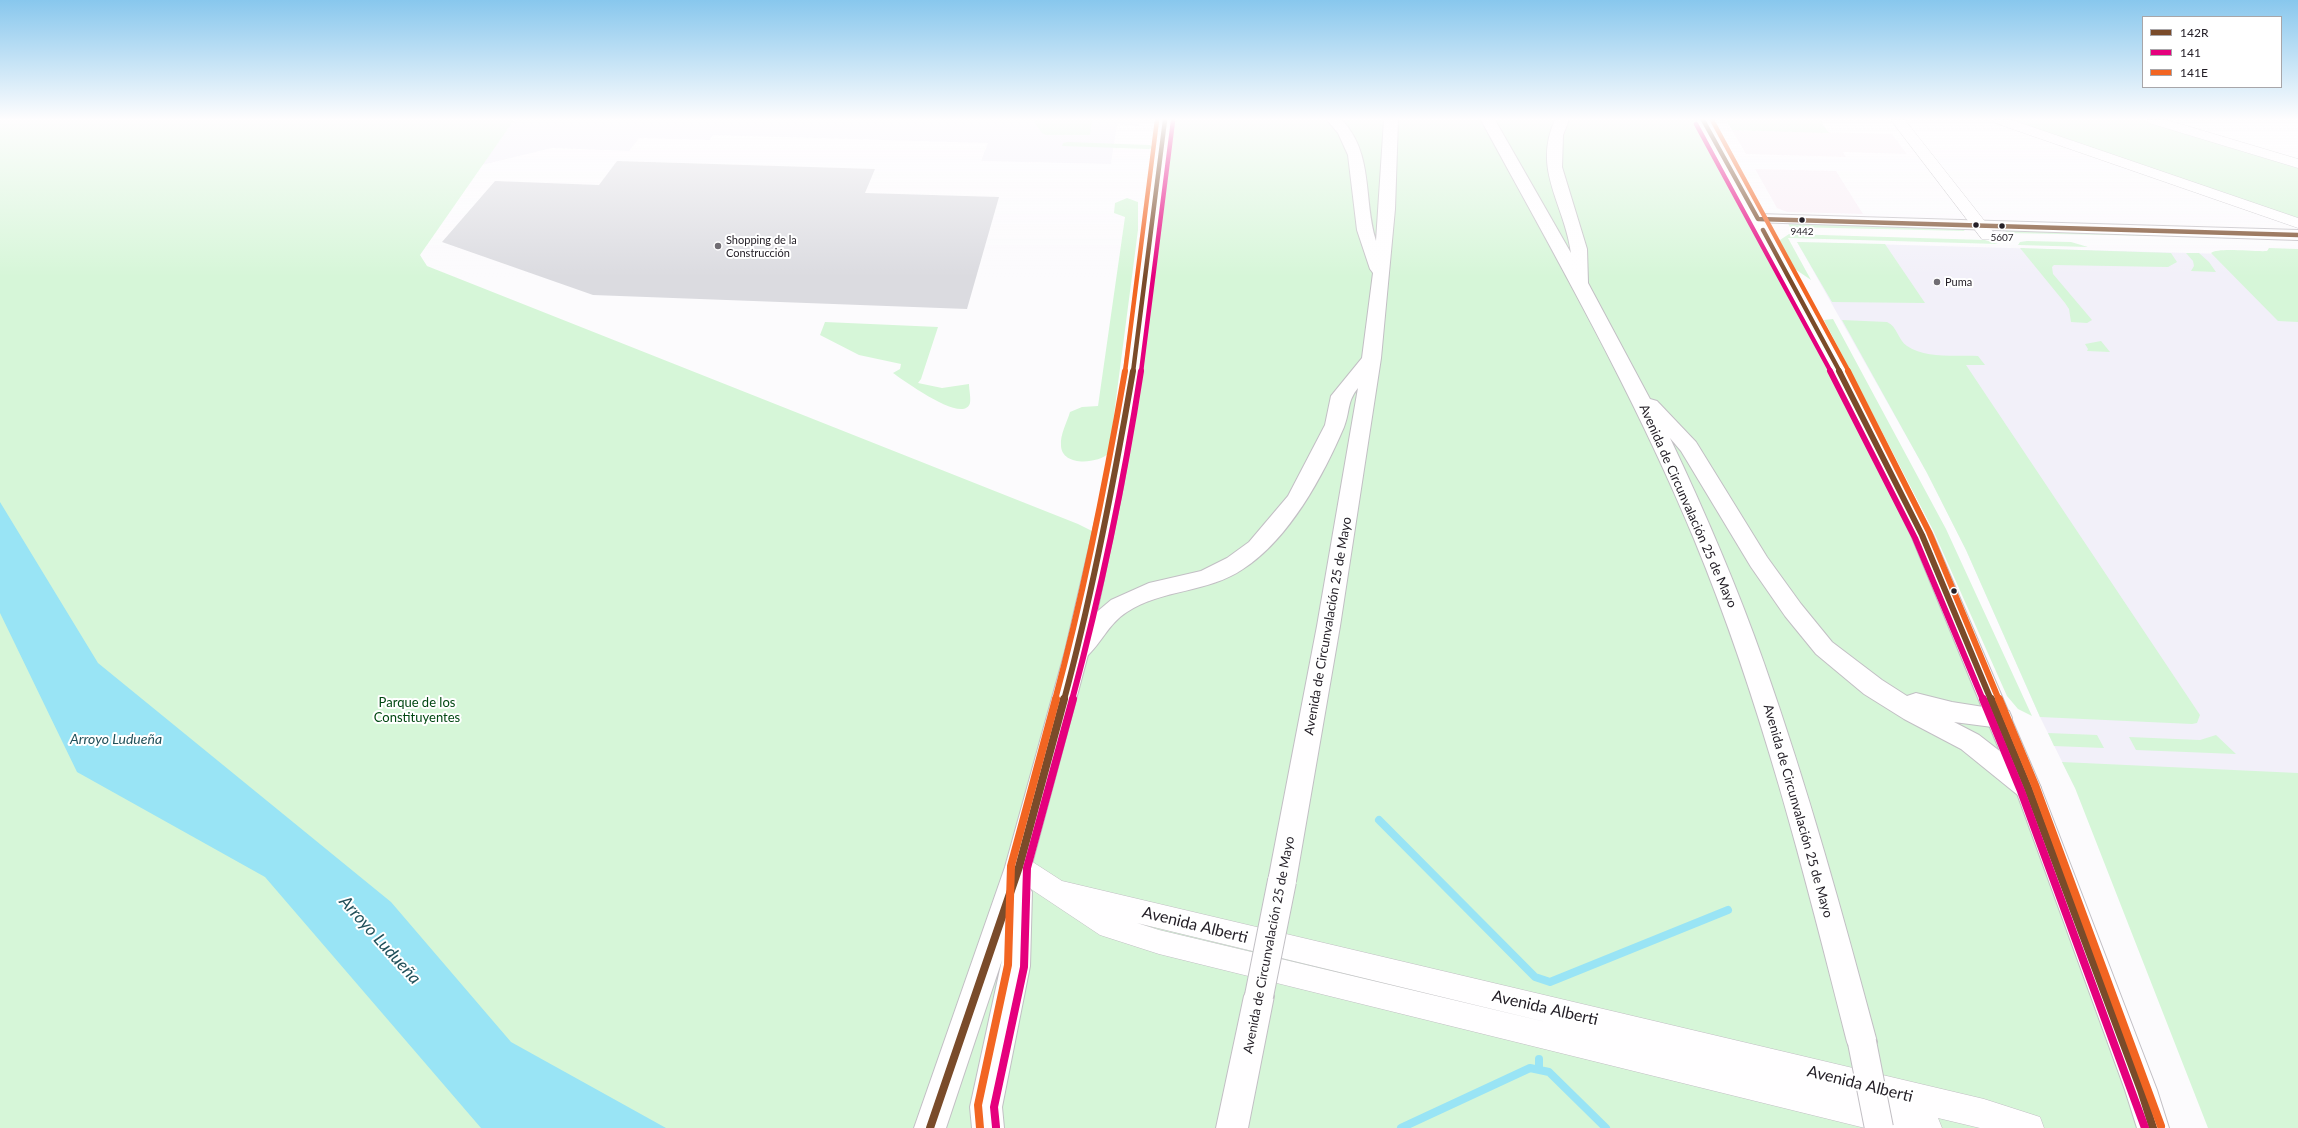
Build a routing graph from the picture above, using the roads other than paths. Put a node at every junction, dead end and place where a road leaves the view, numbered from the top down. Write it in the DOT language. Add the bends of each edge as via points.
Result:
graph roads {
  1 [pos="1158,173"];
  2 [pos="1359,173"];
  3 [pos="1390,173"];
  4 [pos="1517,173"];
  5 [pos="1556,173"];
  6 [pos="1732,173"];
  7 [pos="1939,173"];
  8 [pos="2152,173"];
  9 [pos="2298,223"];
  10 [pos="1761,224"];
  11 [pos="1984,231"];
  12 [pos="2298,235"];
  13 [pos="2298,245"];
  14 [pos="1381,277"];
  15 [pos="1581,287"];
  16 [pos="1372,357"];
  17 [pos="1636,390"];
  18 [pos="1077,651"];
  19 [pos="1873,687"];
  20 [pos="2000,718"];
  21 [pos="2028,788"];
  22 [pos="1019,867"];
  23 [pos="1060,892"];
  24 [pos="930,1128"];
  25 [pos="988,1128"];
  26 [pos="1232,1128"];
  27 [pos="1879,1128"];
  28 [pos="1927,1128"];
  29 [pos="2029,1128"];
  30 [pos="2152,1128"];
  1 -- 18 [label="main road" via="1133,371 1113,487"];
  2 -- 14 [label="main road" via="1364,226"];
  3 -- 14 [label="main road, Avenida de Circunvalación 25 de Mayo"];
  4 -- 15 [label="main road, Avenida de Circunvalación 25 de Mayo"];
  5 -- 15 [label="main road" via="1562,200 1579,246"];
  6 -- 10 [label="main road"];
  7 -- 11 [label="street"];
  8 -- 9 [label="street"];
  10 -- 11 [label="main road"];
  10 -- 20 [label="main road" via="1835,362 1922,535"];
  11 -- 12 [label="main road"];
  11 -- 13 [label="main road"];
  14 -- 16 [label="main road, Avenida de Circunvalación 25 de Mayo"];
  15 -- 17 [label="main road, Avenida de Circunvalación 25 de Mayo"];
  16 -- 18 [label="main road" via="1341,396 1334,425 1296,500 1257,547 1235,564 1207,578 1157,588 1119,606 1100,622"];
  16 -- 26 [label="main road, Avenida de Circunvalación 25 de Mayo, bridge" via="1331,625"];
  17 -- 19 [label="main road" via="1689,447 1759,562 1793,610 1824,648"];
  17 -- 27 [label="main road, Avenida de Circunvalación 25 de Mayo, bridge" via="1692,510 1733,608 1769,711 1822,890 1862,1042"];
  18 -- 22 [label="main road"];
  19 -- 20 [label="main road" via="1931,707"];
  19 -- 21 [label="main road" via="1913,712 1970,742"];
  20 -- 21 [label="main road"];
  21 -- 30 [label="main road" via="2138,1083"];
  22 -- 23 [label="street, Avenida Alberti"];
  22 -- 24 [label="main road"];
  22 -- 25 [label="main road" via="1016,966 986,1106"];
  23 -- 28 [label="street, Avenida Alberti" via="1110,926 1159,942"];
  23 -- 29 [label="street, Avenida Alberti" via="1787,1066 1984,1114"];
}
